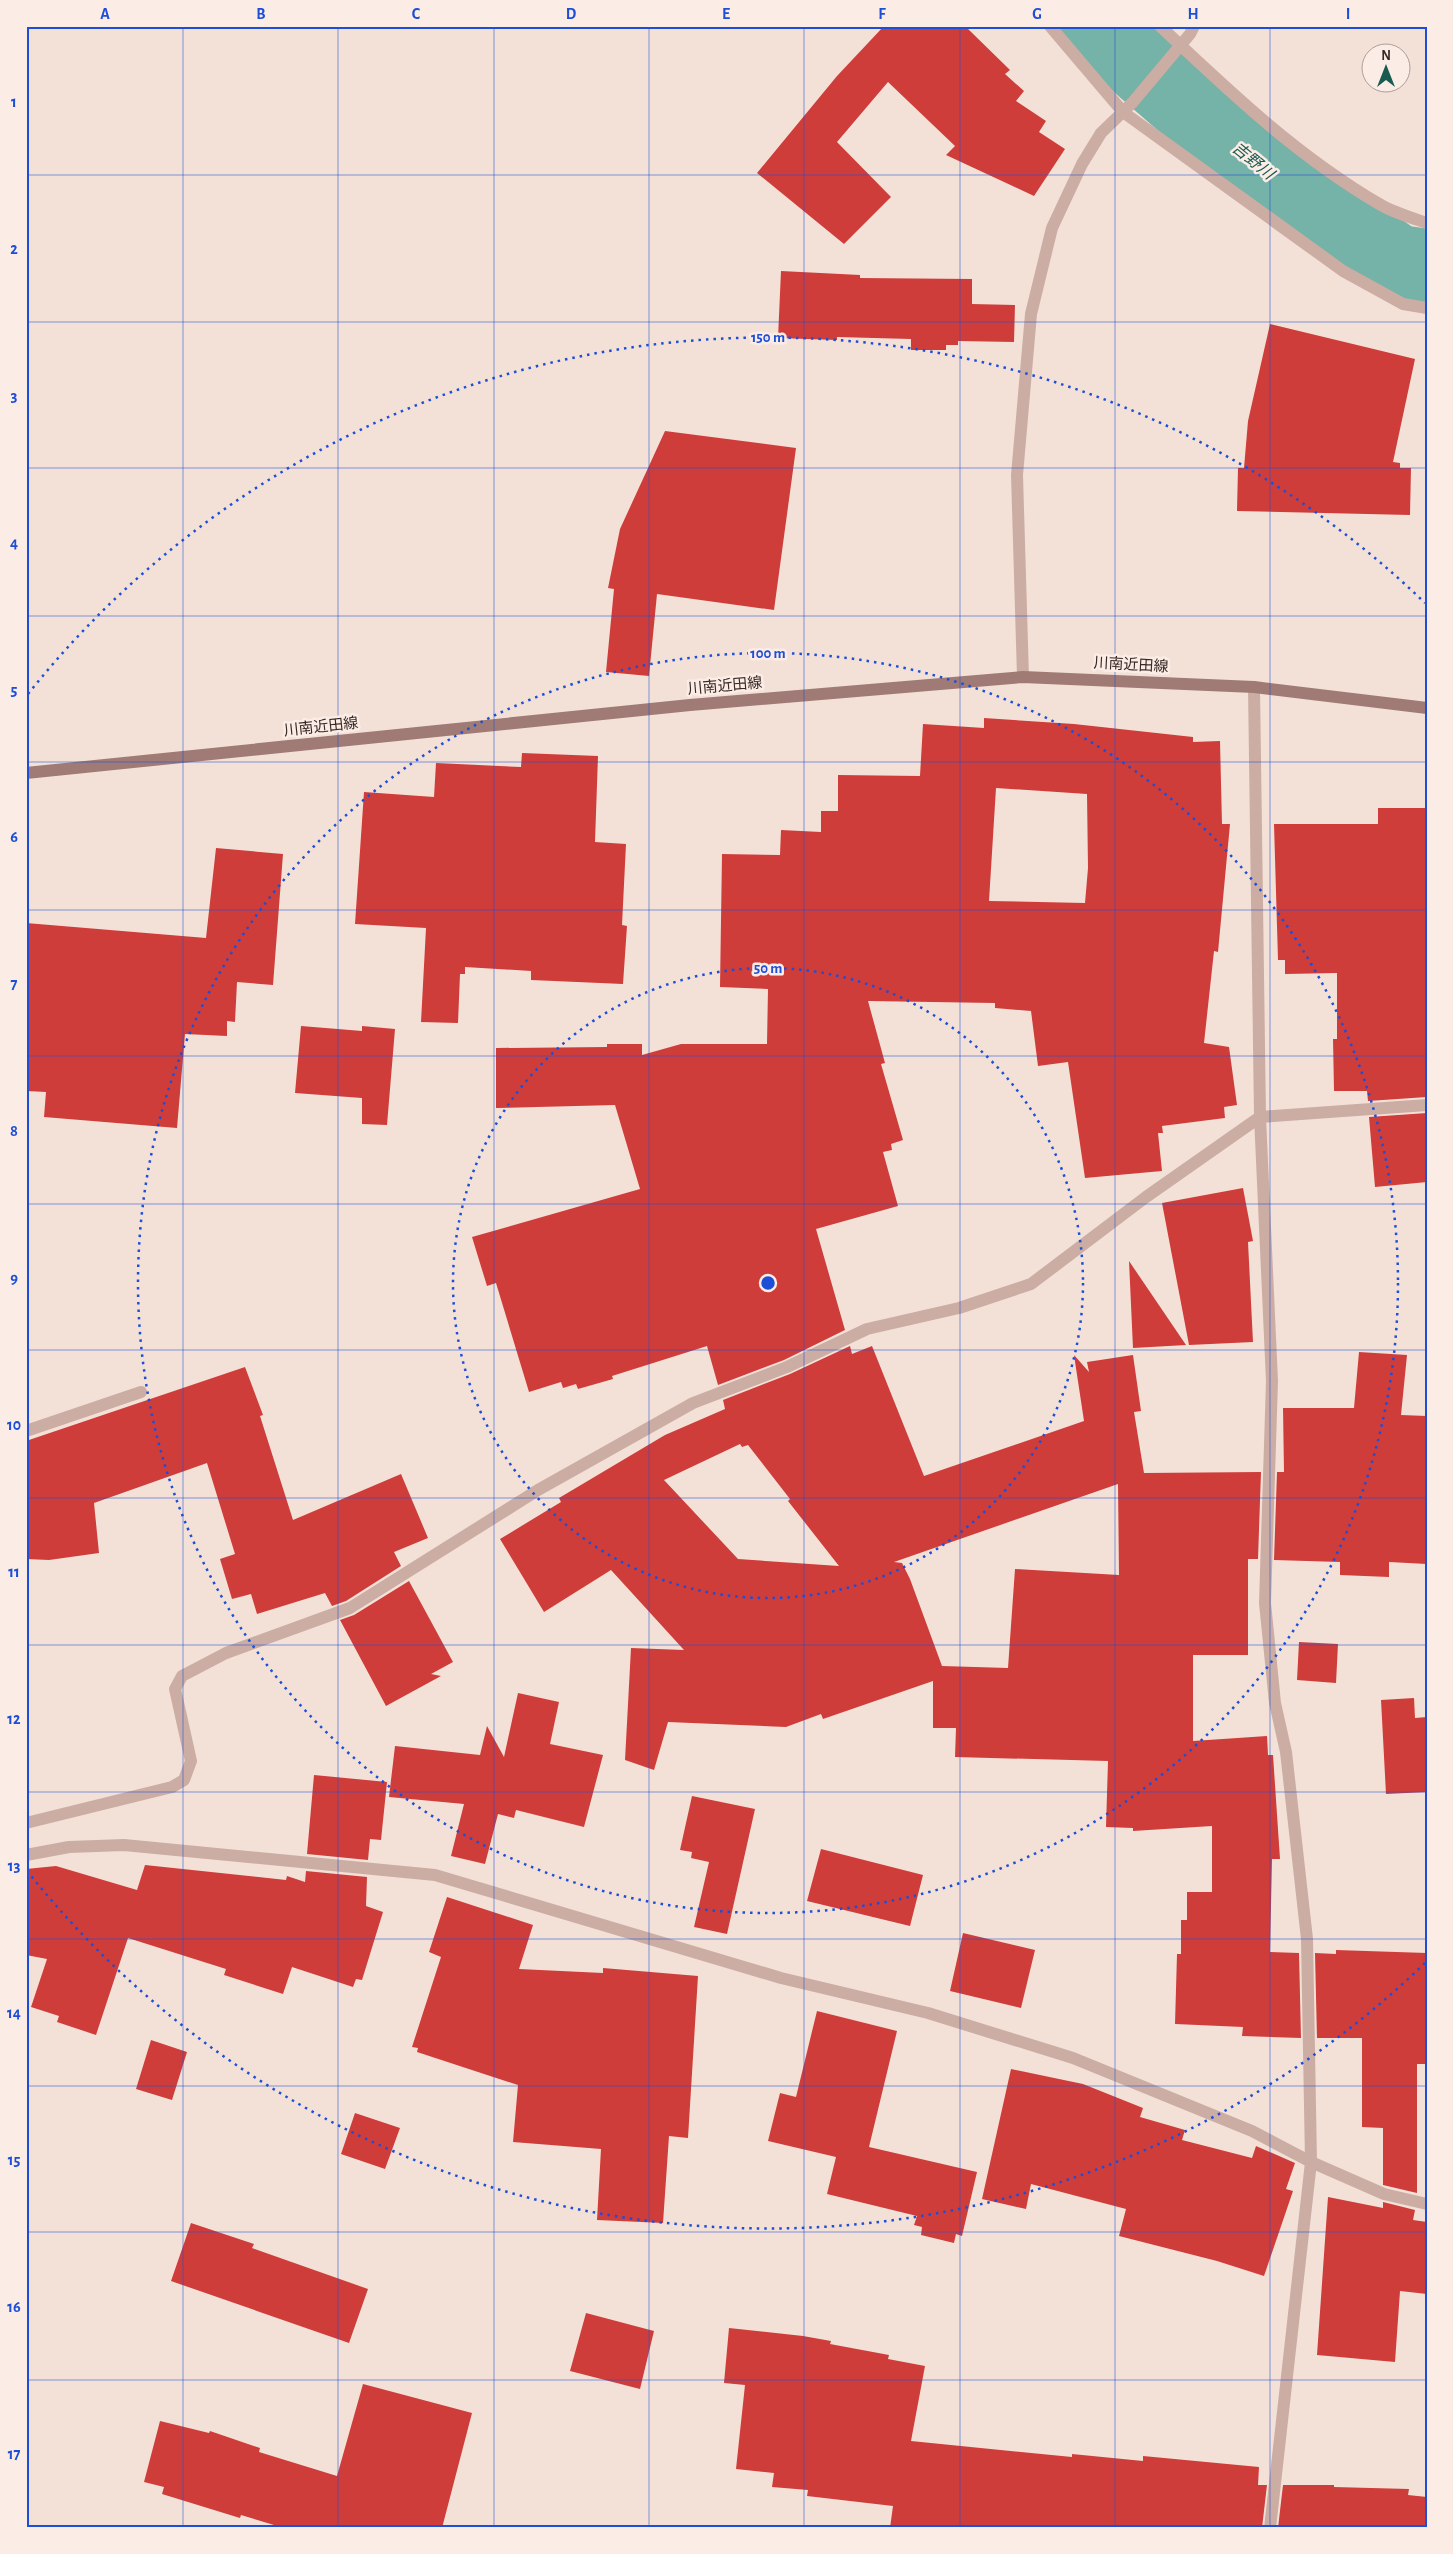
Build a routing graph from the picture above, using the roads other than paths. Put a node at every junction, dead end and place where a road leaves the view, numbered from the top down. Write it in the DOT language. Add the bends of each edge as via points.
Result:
graph roads {
  1 [pos="1050,26"];
  2 [pos="1160,26"];
  3 [pos="1194,26"];
  4 [pos="1176,50"];
  5 [pos="1123,112"];
  6 [pos="1427,224"];
  7 [pos="1427,308"];
  8 [pos="1023,677"];
  9 [pos="1254,687"];
  10 [pos="1427,708"];
  11 [pos="26,773"];
  12 [pos="1427,1105"];
  13 [pos="1260,1117"];
  14 [pos="141,1392"];
  15 [pos="26,1431"];
  16 [pos="26,1823"];
  17 [pos="26,1855"];
  18 [pos="1311,2162"];
  19 [pos="1427,2204"];
  20 [pos="1270,2528"];
  1 -- 5 [label="street"];
  2 -- 4 [label="street"];
  3 -- 4 [label="street"];
  4 -- 5 [label="street"];
  4 -- 6 [label="street" via="1259,119 1332,173 1382,206"];
  5 -- 7 [label="street" via="1342,271 1403,304"];
  5 -- 8 [label="street" via="1101,133 1082,164 1052,228 1031,314 1017,475"];
  8 -- 9 [label="main road, 川南近田線"];
  8 -- 11 [label="main road, 川南近田線" via="690,705"];
  9 -- 10 [label="main road, 川南近田線"];
  9 -- 13 [label="street"];
  12 -- 13 [label="street"];
  13 -- 16 [label="street" via="1146,1197 1031,1284 959,1308 867,1329 787,1367 693,1403 538,1490 350,1608 226,1653 182,1676 175,1689 191,1762 184,1780 172,1787"];
  13 -- 18 [label="street" via="1272,1381 1265,1603 1307,1939"];
  14 -- 15 [label="street"];
  17 -- 18 [label="street" via="69,1847 124,1845 435,1875 781,1978 928,2012 1073,2058 1252,2131"];
  18 -- 19 [label="street" via="1384,2194"];
  18 -- 20 [label="street"];
}
